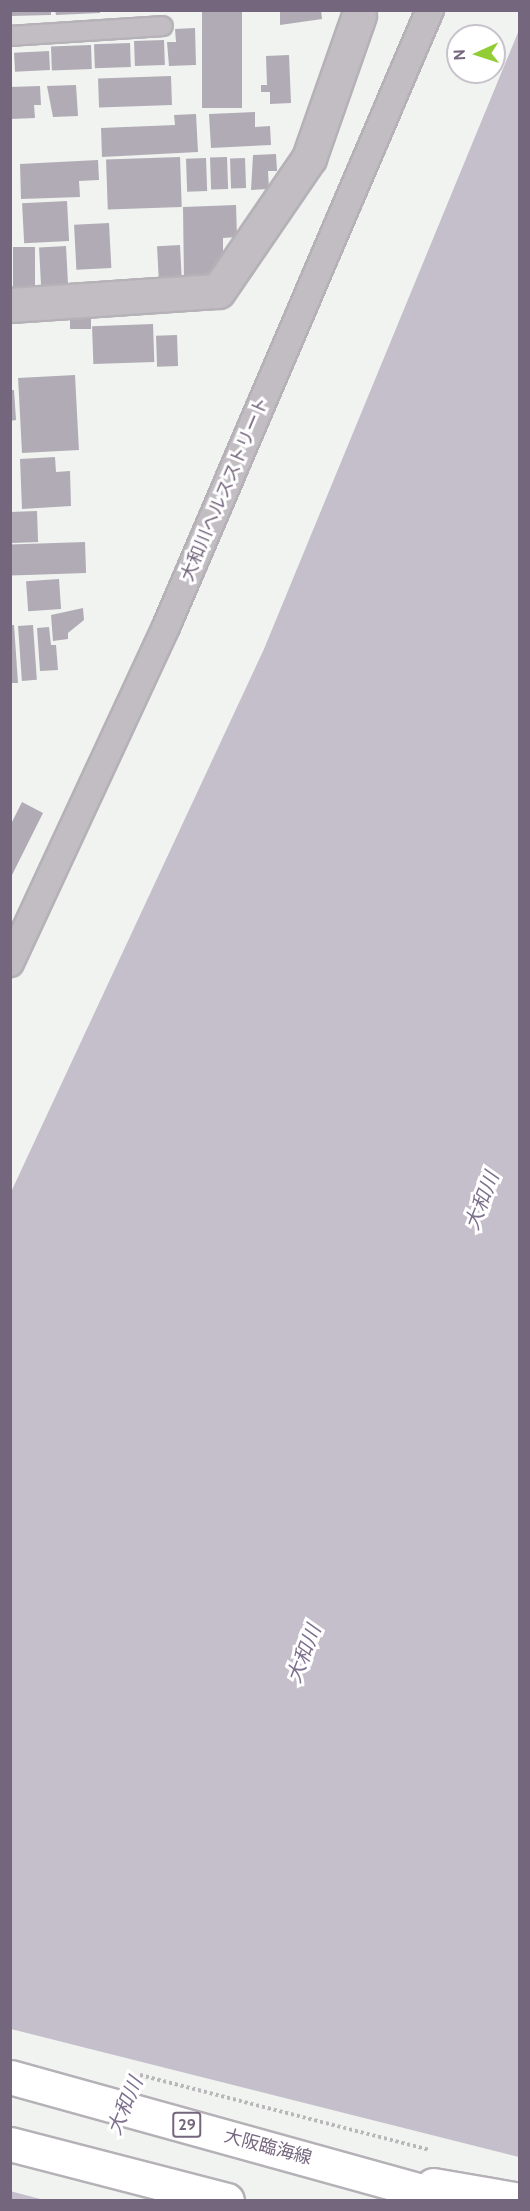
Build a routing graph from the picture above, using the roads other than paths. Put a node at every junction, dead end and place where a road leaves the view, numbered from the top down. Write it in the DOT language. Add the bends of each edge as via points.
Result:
graph roads {
  1 [pos="430,10"];
  2 [pos="359,15"];
  3 [pos="163,26"];
  4 [pos="10,36"];
  5 [pos="10,305"];
  6 [pos="10,963"];
  7 [pos="10,2077"];
  8 [pos="10,2144"];
  9 [pos="363,2173"];
  10 [pos="227,2200"];
  11 [pos="455,2200"];
  12 [pos="519,2200"];
  1 -- 6 [label="street, 大和川ヘルスストリート" via="166,627"];
  2 -- 5 [label="street" via="309,158 218,291"];
  3 -- 4 [label="lane"];
  7 -- 9 [label="main road, 大阪臨海線 / 29"];
  8 -- 10 [label="main road"];
  9 -- 11 [label="main road, 大阪臨海線 / 29"];
  9 -- 12 [label="main road, 29"];
}
